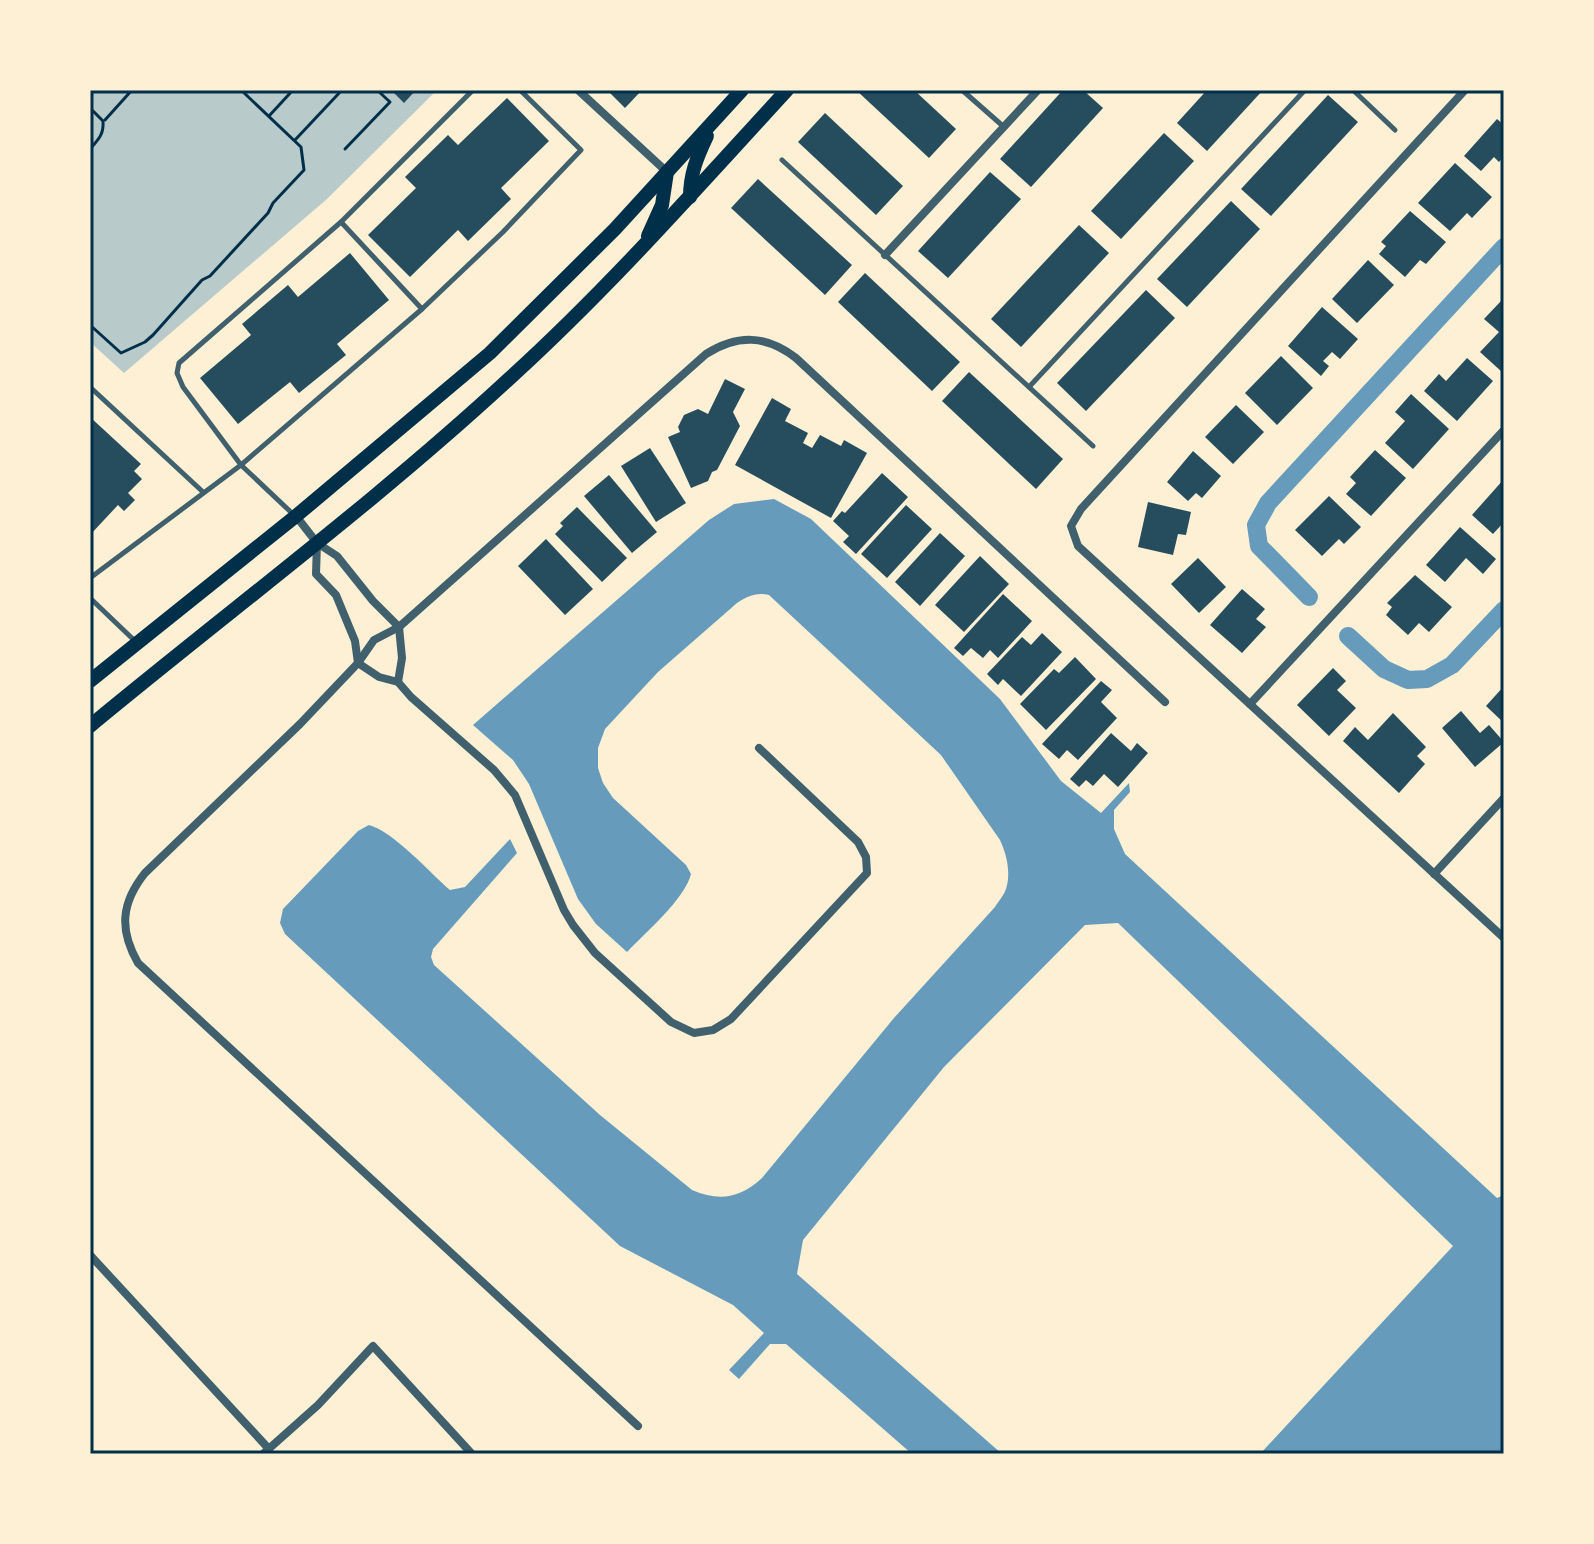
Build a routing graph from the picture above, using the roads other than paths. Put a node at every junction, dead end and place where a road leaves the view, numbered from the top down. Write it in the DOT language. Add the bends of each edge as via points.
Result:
graph roads {
  1 [pos="473,90"];
  2 [pos="520,90"];
  3 [pos="578,90"];
  4 [pos="787,90"];
  5 [pos="962,90"];
  6 [pos="1038,90"];
  7 [pos="1305,90"];
  8 [pos="1353,90"];
  9 [pos="1465,90"];
  10 [pos="735,92"];
  11 [pos="714,121"];
  12 [pos="1004,127"];
  13 [pos="1395,130"];
  14 [pos="782,160"];
  15 [pos="667,172"];
  16 [pos="690,197"];
  17 [pos="341,222"];
  18 [pos="643,248"];
  19 [pos="885,255"];
  20 [pos="422,309"];
  21 [pos="90,387"];
  22 [pos="1029,387"];
  23 [pos="1504,430"];
  24 [pos="1093,446"];
  25 [pos="241,465"];
  26 [pos="203,492"];
  27 [pos="296,516"];
  28 [pos="317,543"];
  29 [pos="90,578"];
  30 [pos="90,598"];
  31 [pos="399,627"];
  32 [pos="137,643"];
  33 [pos="358,663"];
  34 [pos="90,681"];
  35 [pos="398,682"];
  36 [pos="1165,702"];
  37 [pos="1250,704"];
  38 [pos="90,726"];
  39 [pos="759,748"];
  40 [pos="1504,798"];
  41 [pos="1434,874"];
  42 [pos="1504,938"];
  43 [pos="90,1255"];
  44 [pos="638,1426"];
  45 [pos="266,1452"];
  46 [pos="472,1454"];
  1 -- 17 [label="lane"];
  2 -- 20 [label="lane" via="581,150"];
  3 -- 15 [label="street"];
  4 -- 16 [label="main road"];
  5 -- 12 [label="lane"];
  6 -- 12 [label="street"];
  7 -- 22 [label="lane"];
  8 -- 13 [label="lane"];
  9 -- 37 [label="street" via="1071,526 1078,546"];
  10 -- 11 [label="main road"];
  11 -- 15 [label="main road"];
  11 -- 16 [label="main road" via="694,164"];
  12 -- 19 [label="street"];
  14 -- 19 [label="lane"];
  15 -- 18 [label="main road" via="662,205"];
  15 -- 27 [label="main road" via="490,353"];
  16 -- 18 [label="main road"];
  17 -- 20 [label="lane"];
  17 -- 25 [label="lane" via="179,363 183,387"];
  18 -- 28 [label="main road" via="511,378"];
  19 -- 22 [label="lane"];
  20 -- 25 [label="lane"];
  21 -- 26 [label="lane"];
  22 -- 24 [label="lane"];
  23 -- 37 [label="street"];
  25 -- 26 [label="lane"];
  25 -- 27 [label="lane"];
  26 -- 29 [label="lane"];
  27 -- 28 [label="street"];
  27 -- 32 [label="main road"];
  28 -- 31 [label="street" via="337,556"];
  28 -- 33 [label="street" via="316,574 336,595"];
  28 -- 38 [label="main road"];
  30 -- 32 [label="lane"];
  31 -- 33 [label="street" via="374,640"];
  31 -- 35 [label="street"];
  31 -- 36 [label="street" via="706,354 752,339 783,348 796,358"];
  32 -- 34 [label="main road"];
  33 -- 35 [label="street"];
  33 -- 44 [label="street" via="145,873 131,893 125,917 130,949 138,963"];
  35 -- 39 [label="street" via="510,788 564,910 595,953 671,1022 694,1033 731,1019 867,873 858,842"];
  37 -- 41 [label="street"];
  40 -- 41 [label="street"];
  41 -- 42 [label="street"];
  43 -- 45 [label="street"];
  45 -- 46 [label="street" via="373,1346"];
}
